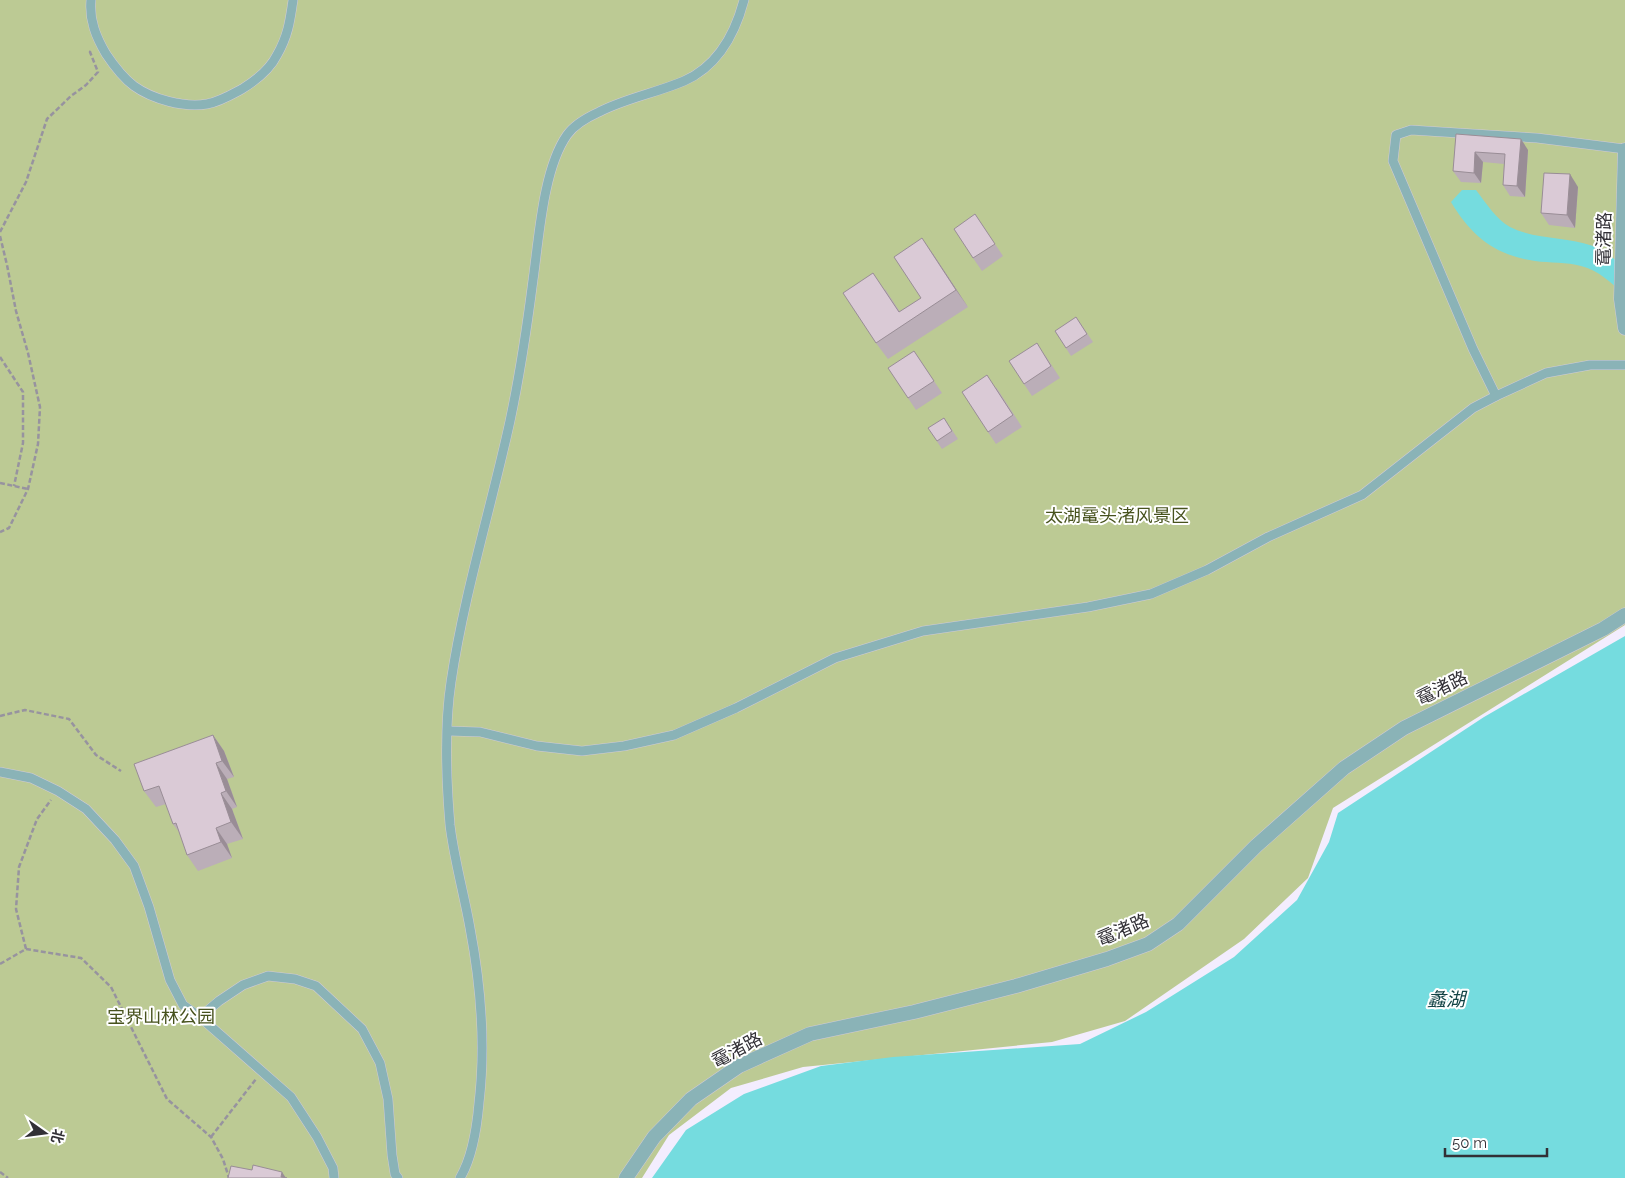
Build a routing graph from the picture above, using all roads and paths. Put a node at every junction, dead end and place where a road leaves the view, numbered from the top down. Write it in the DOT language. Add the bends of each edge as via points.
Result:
graph roads {
  1 [pos="91,0"];
  2 [pos="292,0"];
  3 [pos="744,0"];
  4 [pos="98,40"];
  5 [pos="1625,150"];
  6 [pos="1624,168"];
  7 [pos="0,232"];
  8 [pos="0,236"];
  9 [pos="1625,328"];
  10 [pos="0,357"];
  11 [pos="1625,365"];
  12 [pos="1496,396"];
  13 [pos="0,483"];
  14 [pos="14,486"];
  15 [pos="28,489"];
  16 [pos="0,532"];
  17 [pos="1625,615"];
  18 [pos="0,716"];
  19 [pos="448,731"];
  20 [pos="121,771"];
  21 [pos="0,772"];
  22 [pos="58,791"];
  23 [pos="26,949"];
  24 [pos="0,964"];
  25 [pos="200,1017"];
  26 [pos="262,1071"];
  27 [pos="211,1137"];
  28 [pos="0,1172"];
  29 [pos="8,1178"];
  30 [pos="229,1178"];
  31 [pos="334,1178"];
  32 [pos="398,1178"];
  33 [pos="460,1178"];
  34 [pos="626,1178"];
  1 -- 4 [label="lane" via="90,13"];
  2 -- 4 [label="lane" via="289,30 276,56 255,81 207,104 185,104 158,98 134,86 115,68"];
  3 -- 19 [label="lane" via="729,42 709,65 686,80 613,104 590,116 569,132 554,161 542,213 523,354 510,422 461,625 451,685"];
  4 -- 7 [label="path" via="90,52 98,72 47,119 26,182"];
  5 -- 6 [label="street, 鼋渚路"];
  5 -- 12 [label="lane" via="1537,138 1411,130 1396,135 1393,160"];
  6 -- 9 [label="street, 鼋渚路" via="1621,299"];
  8 -- 15 [label="path" via="40,407 38,444"];
  10 -- 14 [label="path" via="23,392 23,443"];
  11 -- 12 [label="lane" via="1590,365 1546,372"];
  12 -- 19 [label="lane" via="1473,408 1362,495 1150,594 1088,607 923,631 835,658 674,735 624,746 582,751 536,746 480,732"];
  13 -- 14 [label="path"];
  14 -- 15 [label="path"];
  15 -- 16 [label="path" via="9,528"];
  17 -- 34 [label="street, 鼋渚路" via="1404,728 1344,768 1256,846 1178,924 1148,944 1016,986 810,1034 739,1066 691,1099 654,1137"];
  18 -- 20 [label="path" via="25,710 69,719 96,755"];
  19 -- 33 [label="lane" via="450,828 471,931 482,1012 484,1067 477,1122 466,1169"];
  21 -- 22 [label="lane" via="31,778"];
  22 -- 23 [label="path" via="37,819 20,867 16,909"];
  22 -- 25 [label="lane" via="86,809 134,866 170,980 183,1005"];
  23 -- 24 [label="path"];
  23 -- 27 [label="path" via="81,958 111,987 167,1099"];
  25 -- 26 [label="lane"];
  25 -- 32 [label="lane" via="243,985 268,976 295,979 316,986 362,1028 380,1063"];
  26 -- 27 [label="path"];
  26 -- 31 [label="lane" via="290,1096 317,1138 333,1168"];
  27 -- 30 [label="path" via="223,1158"];
  28 -- 29 [label="path"];
}
